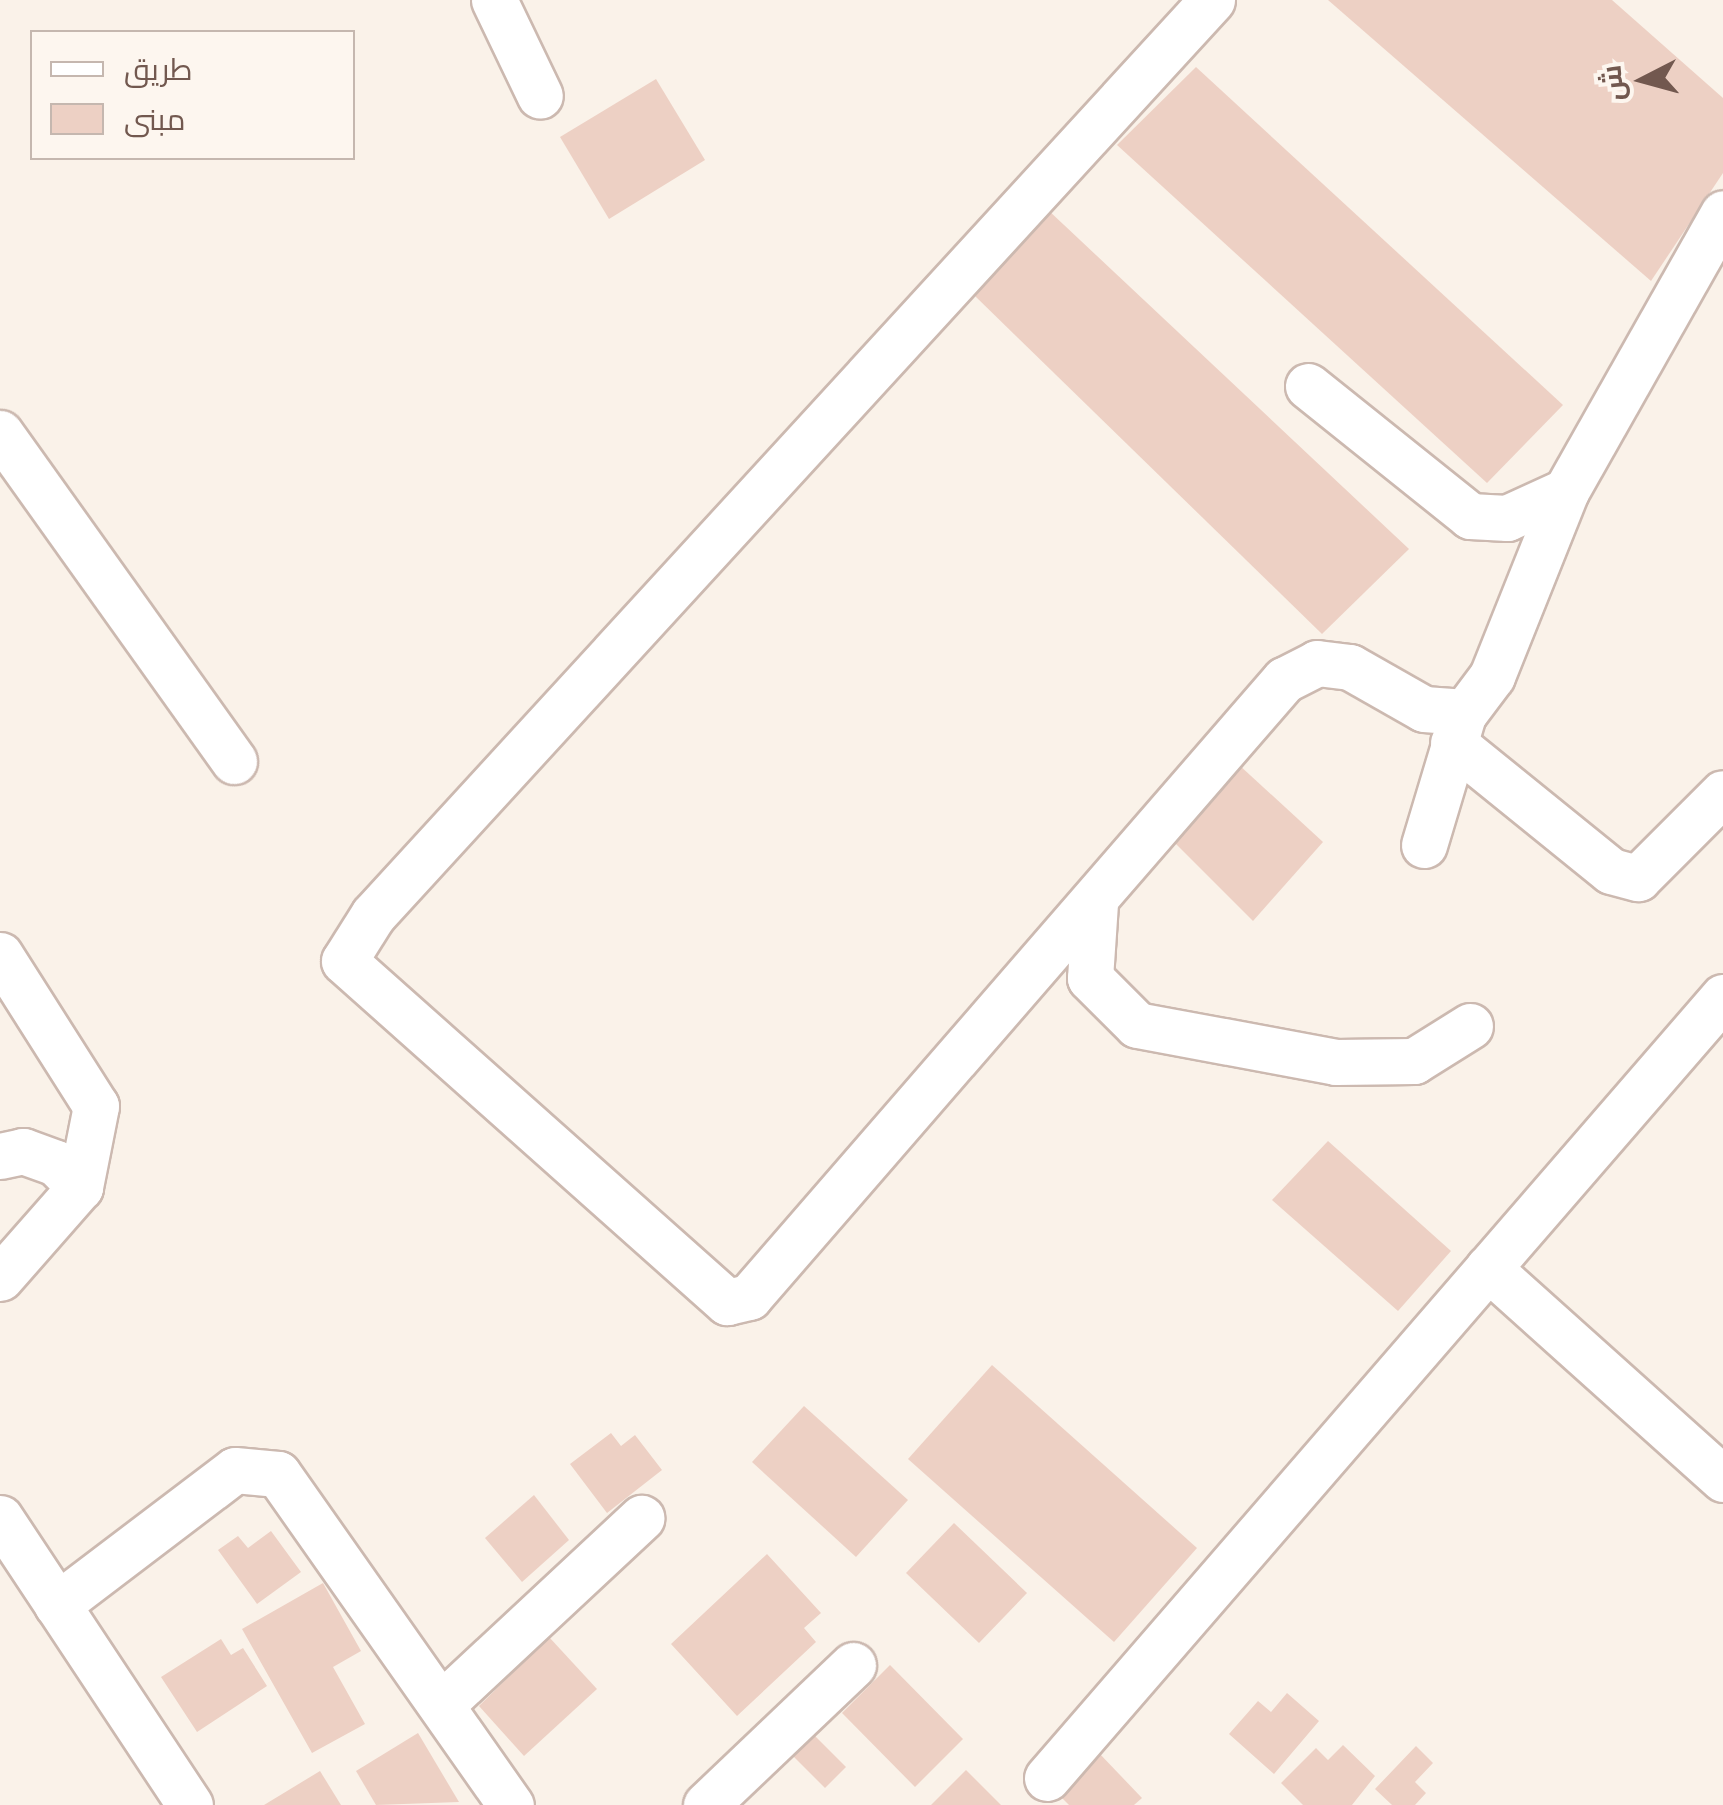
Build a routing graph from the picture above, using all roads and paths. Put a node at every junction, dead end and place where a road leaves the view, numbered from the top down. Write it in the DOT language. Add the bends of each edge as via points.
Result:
graph roads {
  1 [pos="494,0"];
  2 [pos="1212,0"];
  3 [pos="540,96"];
  4 [pos="1723,214"];
  5 [pos="1308,386"];
  6 [pos="0,433"];
  7 [pos="1566,492"];
  8 [pos="1459,727"];
  9 [pos="234,761"];
  10 [pos="1723,793"];
  11 [pos="1424,845"];
  12 [pos="1095,904"];
  13 [pos="0,955"];
  14 [pos="1723,997"];
  15 [pos="1470,1026"];
  16 [pos="0,1156"];
  17 [pos="80,1187"];
  18 [pos="1488,1268"];
  19 [pos="0,1278"];
  20 [pos="1723,1479"];
  21 [pos="0,1518"];
  22 [pos="642,1518"];
  23 [pos="57,1605"];
  24 [pos="853,1666"];
  25 [pos="444,1702"];
  26 [pos="1048,1778"];
  27 [pos="190,1805"];
  28 [pos="511,1805"];
  29 [pos="706,1805"];
  1 -- 3 [label="street"];
  2 -- 12 [label="street" via="373,914 344,961 726,1302 749,1297"];
  4 -- 7 [label="street"];
  5 -- 7 [label="street" via="1470,516 1507,518"];
  6 -- 9 [label="street"];
  7 -- 8 [label="street" via="1492,676"];
  8 -- 10 [label="street" via="1612,871 1638,878"];
  8 -- 11 [label="street"];
  8 -- 12 [label="street" via="1350,667 1317,663 1284,680 1152,824"];
  12 -- 15 [label="street" via="1090,978 1137,1024 1336,1062 1414,1060"];
  13 -- 17 [label="street" via="96,1106"];
  14 -- 18 [label="street"];
  16 -- 17 [label="street" via="23,1151 56,1163"];
  17 -- 19 [label="street"];
  18 -- 20 [label="street"];
  18 -- 26 [label="street"];
  21 -- 23 [label="street"];
  22 -- 25 [label="street"];
  23 -- 25 [label="street" via="235,1470 258,1465 278,1474"];
  23 -- 27 [label="street"];
  24 -- 29 [label="street"];
  25 -- 28 [label="street"];
}
